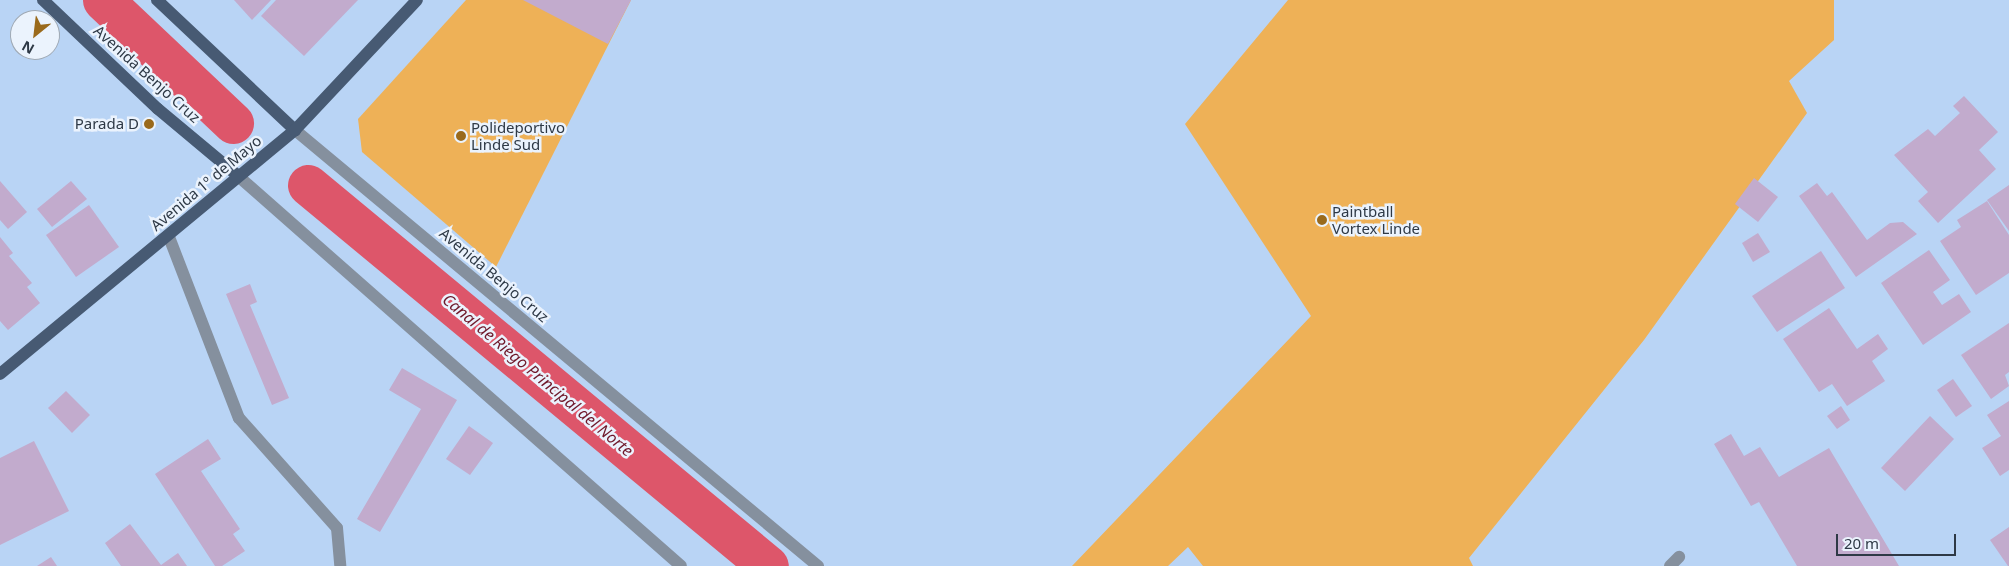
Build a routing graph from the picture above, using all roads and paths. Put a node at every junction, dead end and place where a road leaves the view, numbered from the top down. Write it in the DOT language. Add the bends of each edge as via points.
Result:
graph roads {
  1 [pos="43,0"];
  2 [pos="158,0"];
  3 [pos="417,0"];
  4 [pos="295,130"];
  5 [pos="238,176"];
  6 [pos="169,237"];
  7 [pos="0,374"];
  8 [pos="340,566"];
  9 [pos="681,566"];
  10 [pos="818,566"];
  1 -- 5 [label="main road, Avenida Benjo Cruz" via="158,109"];
  2 -- 4 [label="main road, Avenida Benjo Cruz"];
  3 -- 4 [label="main road, Avenida 1º de Mayo"];
  4 -- 5 [label="main road, Avenida 1º de Mayo"];
  4 -- 10 [label="street, Avenida Benjo Cruz"];
  5 -- 6 [label="main road, Avenida 1º de Mayo"];
  5 -- 9 [label="street, Avenida Benjo Cruz"];
  6 -- 7 [label="main road, Avenida 1º de Mayo"];
  6 -- 8 [label="street" via="239,418 337,528"];
}
